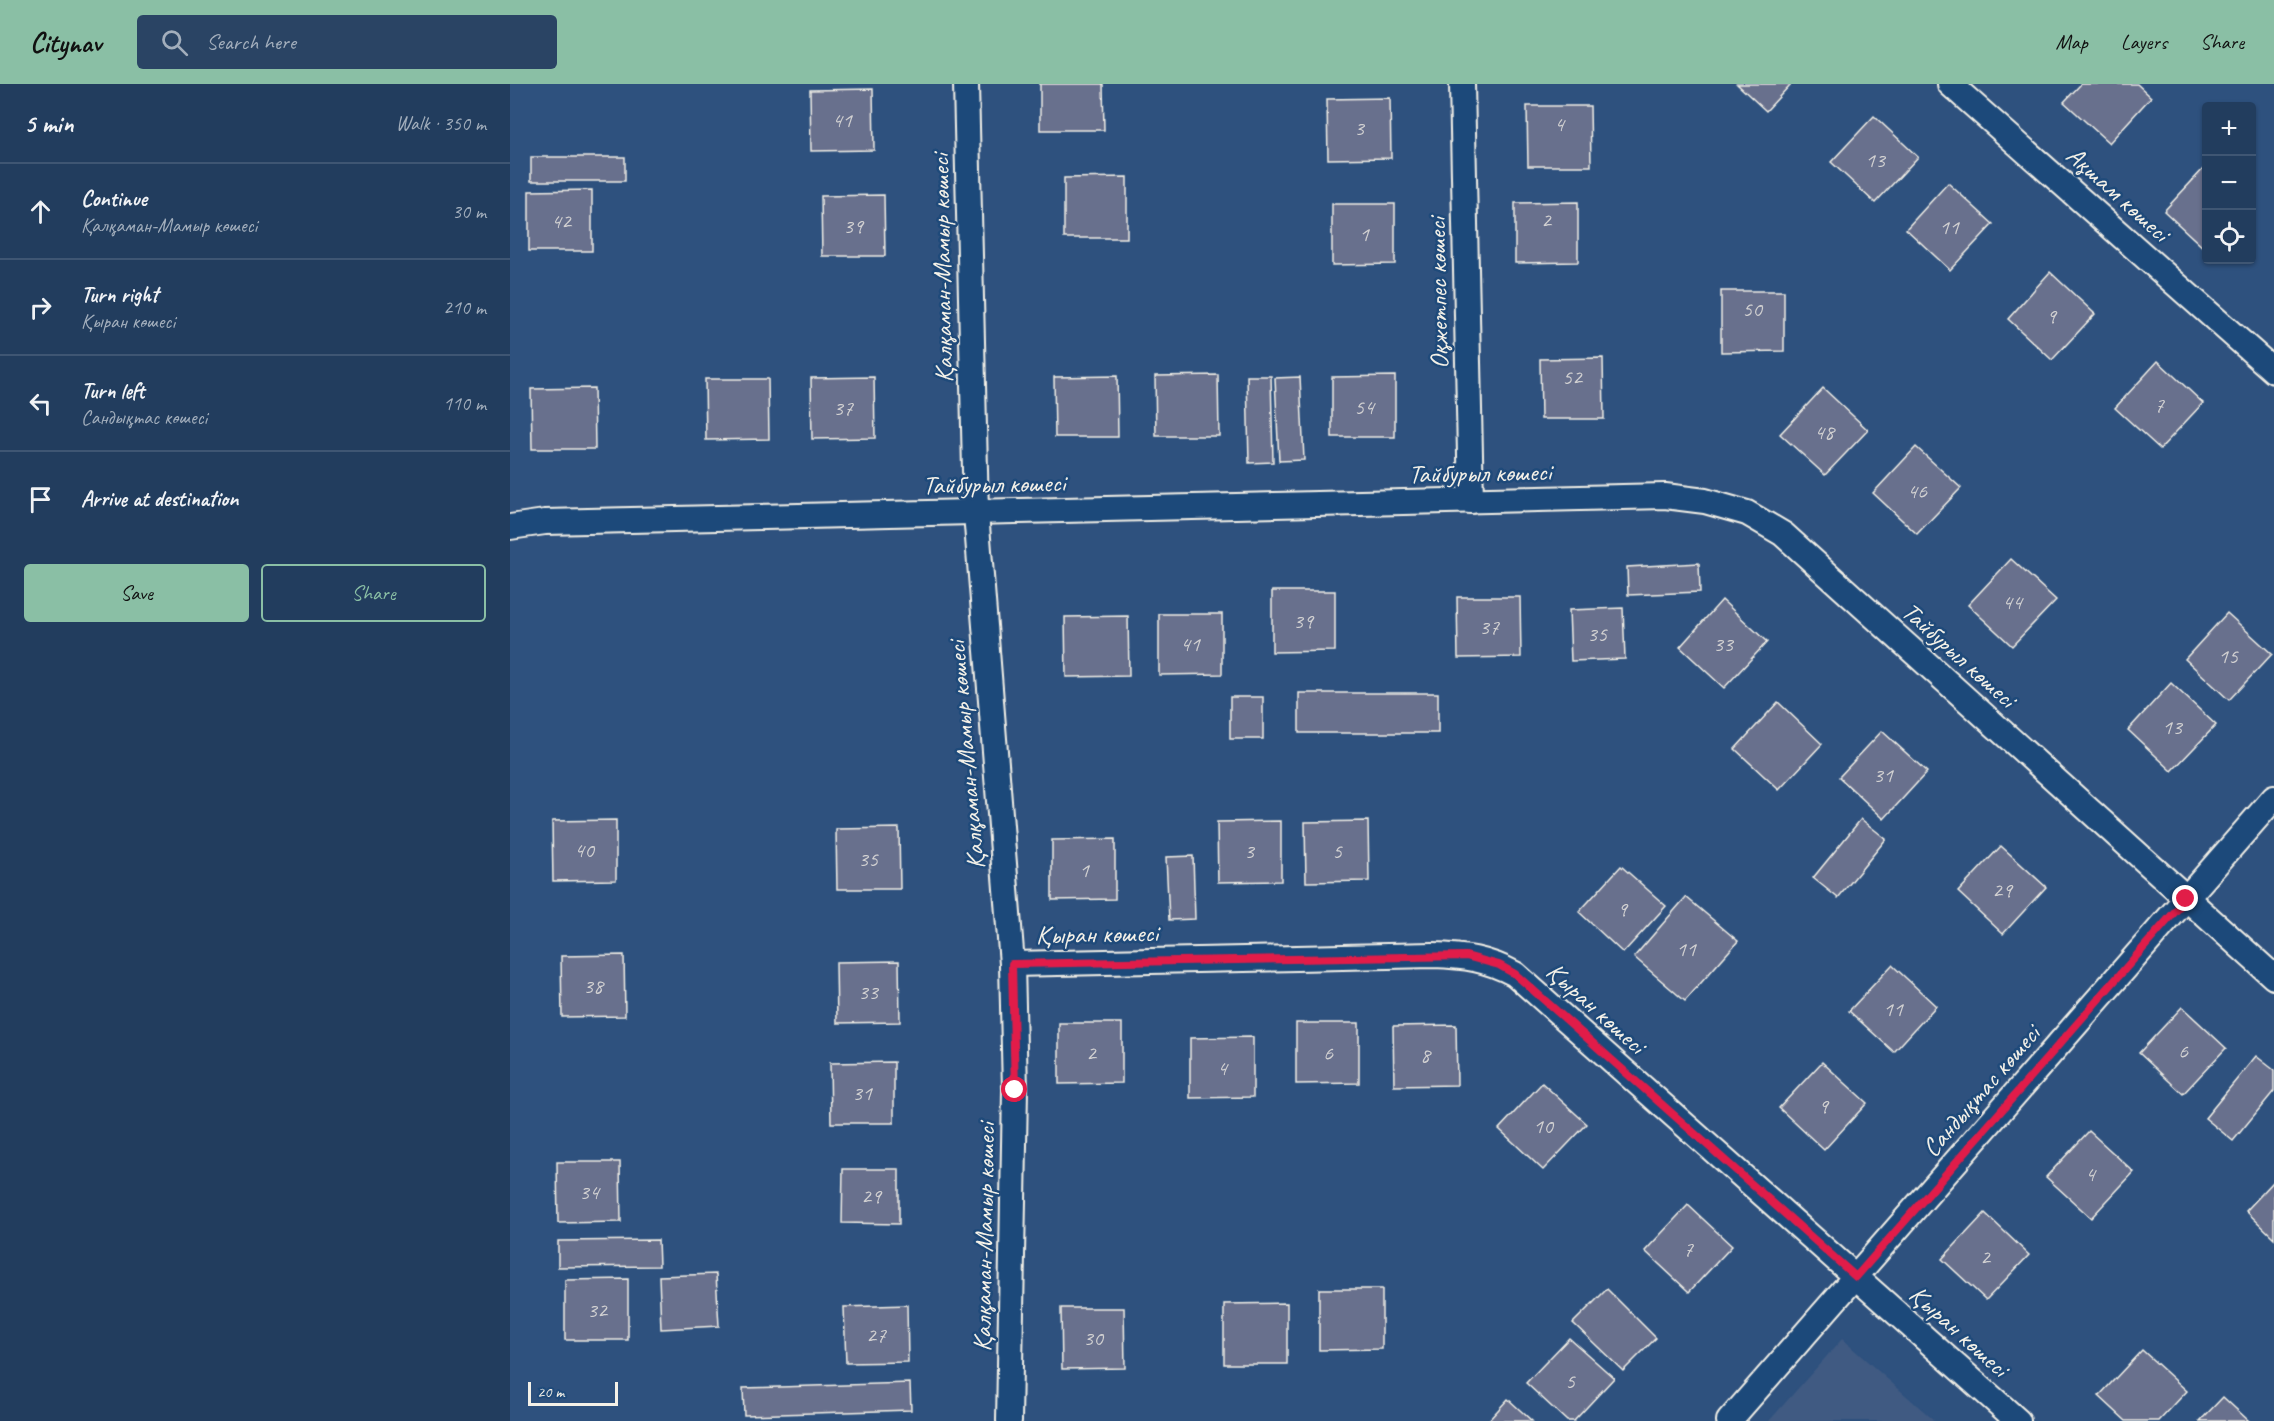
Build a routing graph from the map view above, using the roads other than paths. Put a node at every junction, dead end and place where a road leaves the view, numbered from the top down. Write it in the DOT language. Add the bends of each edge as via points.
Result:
graph roads {
  1 [pos="966,84"];
  2 [pos="1462,84"];
  3 [pos="1950,84"];
  4 [pos="2274,372"];
  5 [pos="1471,501"];
  6 [pos="976,513"];
  7 [pos="510,527"];
  8 [pos="2274,798"];
  9 [pos="2186,899"];
  10 [pos="1012,964"];
  11 [pos="2274,977"];
  12 [pos="1856,1277"];
  13 [pos="1010,1421"];
  14 [pos="1729,1421"];
  15 [pos="2018,1421"];
  1 -- 6 [label="street, Қалқаман-Мамыр көшесі"];
  2 -- 5 [label="street, Оқжетпес көшесі"];
  3 -- 4 [label="street, Ақшам көшесі"];
  5 -- 6 [label="street, Тайбурыл көшесі"];
  5 -- 9 [label="street, Тайбурыл көшесі" via="1665,496 1705,501 1747,513 1783,534"];
  6 -- 7 [label="street, Тайбурыл көшесі" via="545,522"];
  6 -- 10 [label="street, Қалқаман-Мамыр көшесі"];
  8 -- 9 [label="street, Сандықтас көшесі"];
  9 -- 11 [label="street, Тайбурыл көшесі"];
  9 -- 12 [label="street, Сандықтас көшесі"];
  10 -- 12 [label="street, Қыран көшесі" via="1433,955 1466,956 1499,965 1515,974"];
  10 -- 13 [label="street, Қалқаман-Мамыр көшесі" via="1015,1090"];
  12 -- 14 [label="street, Сандықтас көшесі"];
  12 -- 15 [label="street, Қыран көшесі"];
}
